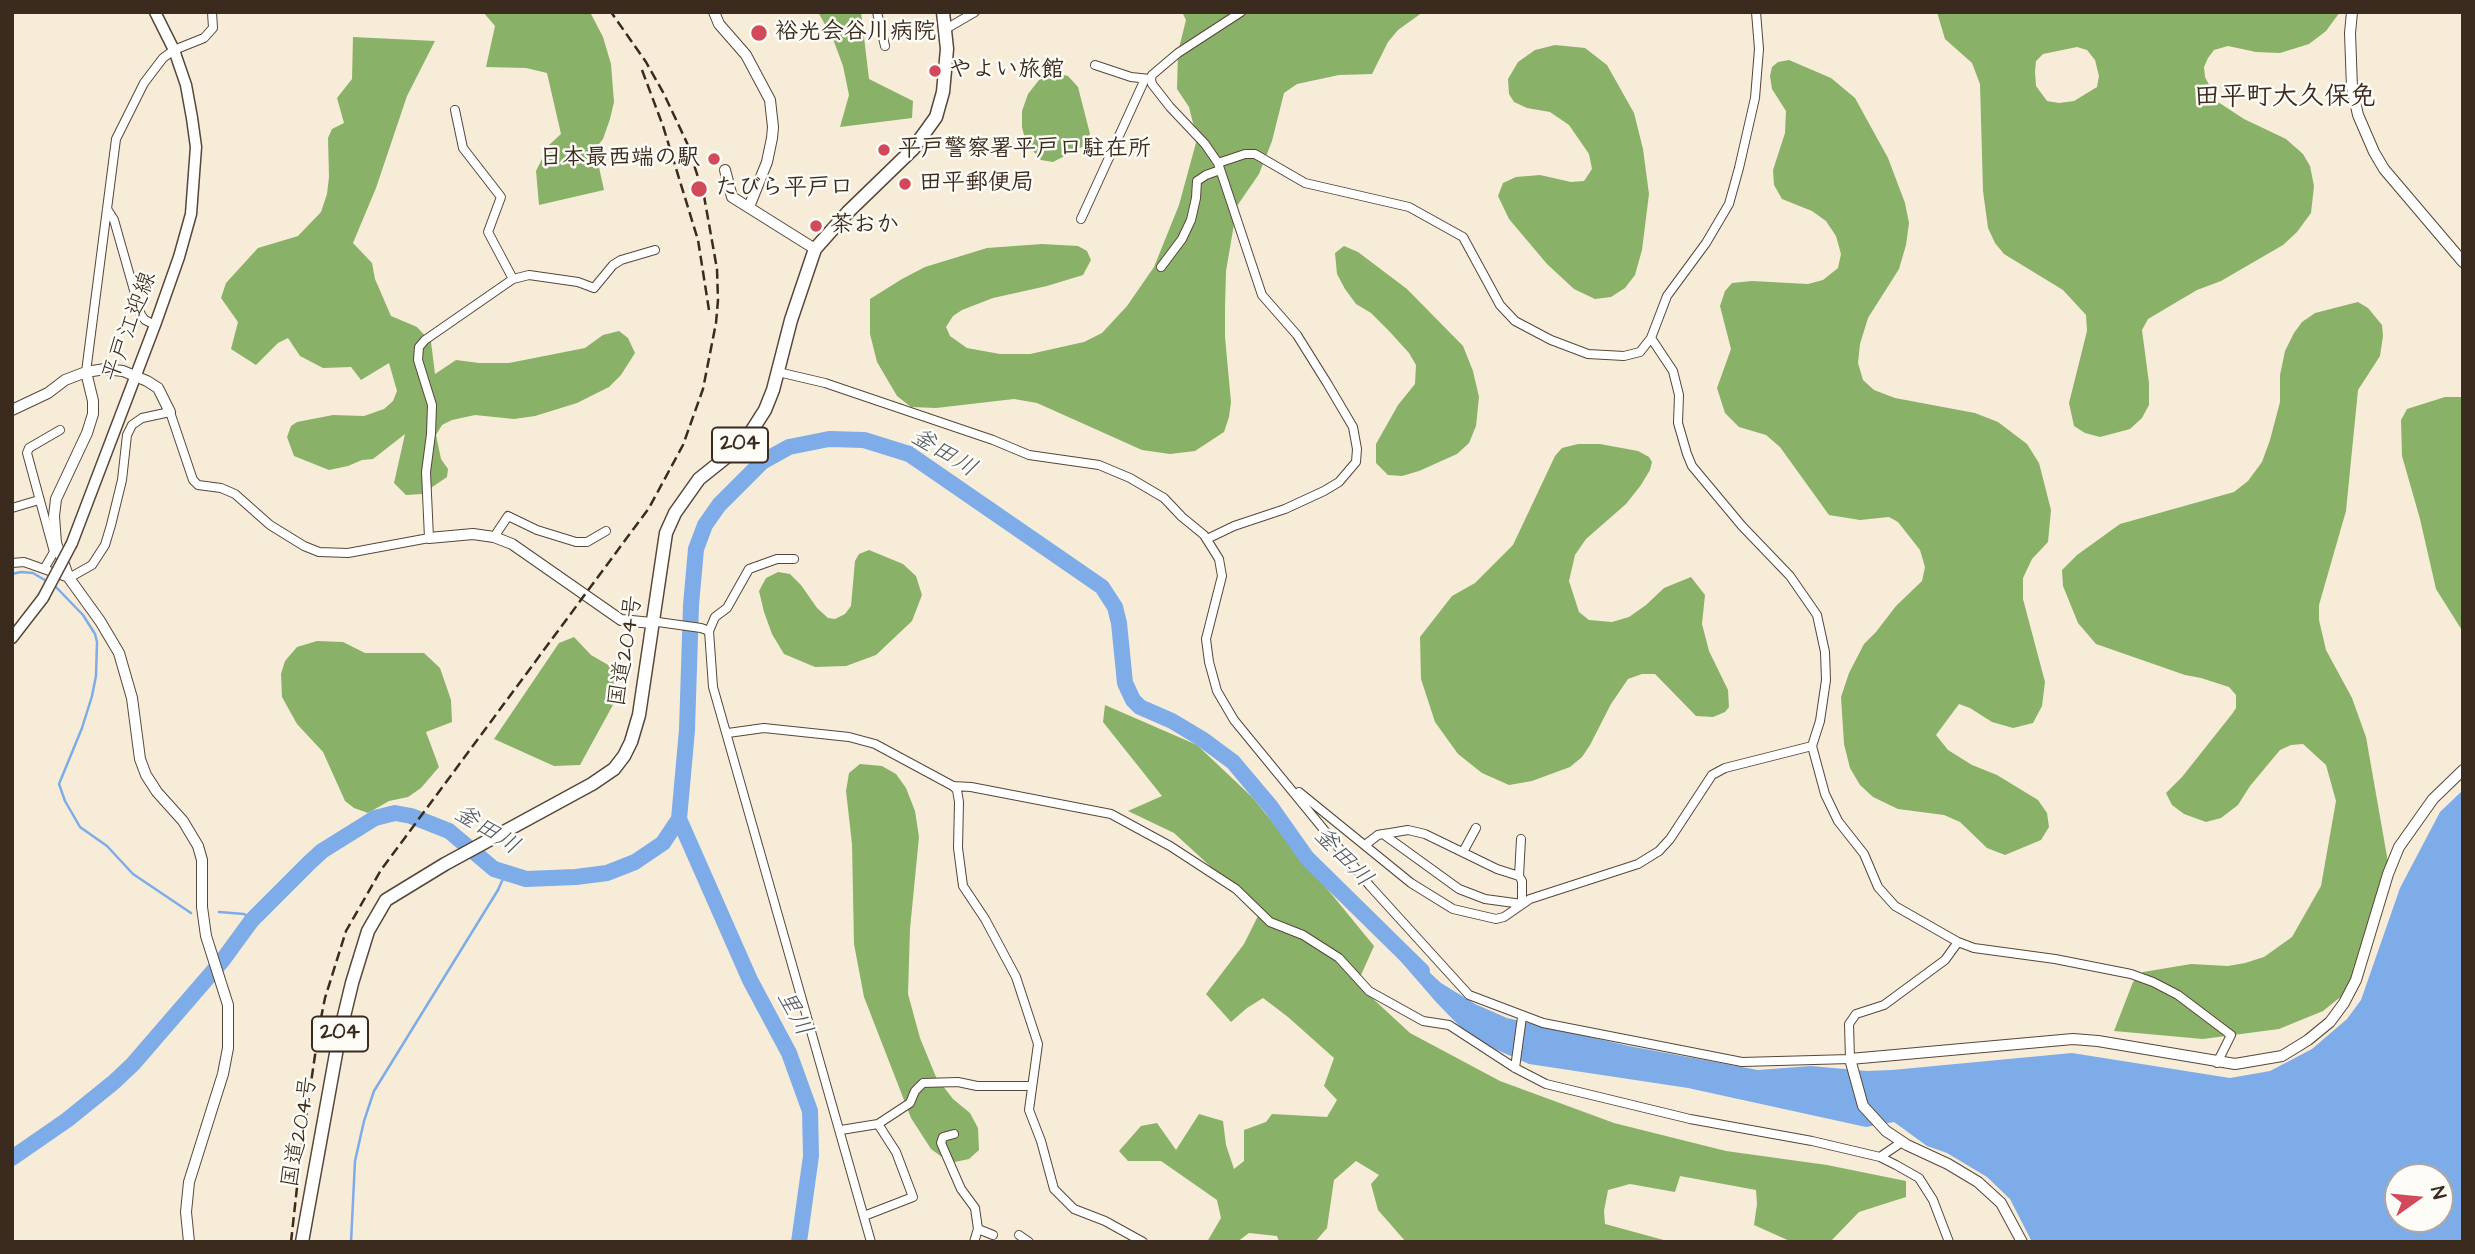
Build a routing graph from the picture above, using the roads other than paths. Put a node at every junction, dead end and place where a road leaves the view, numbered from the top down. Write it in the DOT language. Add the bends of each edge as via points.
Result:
graph roads {
  1 [pos="155,12"];
  2 [pos="212,12"];
  3 [pos="714,12"];
  4 [pos="877,12"];
  5 [pos="943,12"];
  6 [pos="975,12"];
  7 [pos="1241,12"];
  8 [pos="1755,12"];
  9 [pos="2352,12"];
  10 [pos="944,30"];
  11 [pos="885,46"];
  12 [pos="174,50"];
  13 [pos="1095,65"];
  14 [pos="1148,79"];
  15 [pos="455,110"];
  16 [pos="1219,167"];
  17 [pos="725,170"];
  18 [pos="749,207"];
  19 [pos="107,209"];
  20 [pos="1081,219"];
  21 [pos="815,249"];
  22 [pos="655,250"];
  23 [pos="2463,262"];
  24 [pos="1161,267"];
  25 [pos="513,279"];
  26 [pos="155,325"];
  27 [pos="1651,338"];
  28 [pos="86,372"];
  29 [pos="778,372"];
  30 [pos="136,375"];
  31 [pos="12,410"];
  32 [pos="170,412"];
  33 [pos="60,430"];
  34 [pos="39,500"];
  35 [pos="12,508"];
  36 [pos="606,531"];
  37 [pos="494,537"];
  38 [pos="429,538"];
  39 [pos="1207,539"];
  40 [pos="794,559"];
  41 [pos="12,563"];
  42 [pos="44,569"];
  43 [pos="69,578"];
  44 [pos="655,623"];
  45 [pos="705,630"];
  46 [pos="12,638"];
  47 [pos="728,733"];
  48 [pos="1812,746"];
  49 [pos="2463,770"];
  50 [pos="1287,783"];
  51 [pos="953,786"];
  52 [pos="1476,828"];
  53 [pos="1383,834"];
  54 [pos="1521,839"];
  55 [pos="1365,845"];
  56 [pos="1462,852"];
  57 [pos="1519,876"];
  58 [pos="1522,904"];
  59 [pos="1958,942"];
  60 [pos="1522,1018"];
  61 [pos="2217,1063"];
  62 [pos="1515,1064"];
  63 [pos="1851,1065"];
  64 [pos="1031,1086"];
  65 [pos="878,1124"];
  66 [pos="841,1130"];
  67 [pos="954,1134"];
  68 [pos="1902,1142"];
  69 [pos="1880,1157"];
  70 [pos="864,1216"];
  71 [pos="978,1229"];
  72 [pos="1018,1234"];
  73 [pos="993,1235"];
  74 [pos="189,1242"];
  75 [pos="302,1242"];
  76 [pos="871,1242"];
  77 [pos="974,1242"];
  78 [pos="1029,1242"];
  79 [pos="1143,1242"];
  80 [pos="1949,1242"];
  81 [pos="2022,1242"];
  1 -- 12 [label="main road, 平戸江迎線"];
  2 -- 12 [label="street" via="213,28 204,38"];
  3 -- 18 [label="street" via="746,55 770,100 772,138"];
  4 -- 11 [label="street"];
  5 -- 10 [label="highway, 国道204号 / 204"];
  6 -- 10 [label="street"];
  7 -- 14 [label="street" via="1178,53"];
  8 -- 27 [label="street" via="1759,50 1755,97 1729,204 1662,305"];
  9 -- 23 [label="street" via="2352,88 2374,152"];
  10 -- 21 [label="highway, 国道204号 / 204" via="946,70 936,117 913,149"];
  12 -- 19 [label="street" via="144,83 116,139"];
  12 -- 26 [label="main road, 平戸江迎線" via="192,118 195,180 191,214"];
  13 -- 14 [label="street"];
  14 -- 16 [label="street" via="1205,144"];
  14 -- 20 [label="street"];
  15 -- 25 [label="street" via="463,148 501,197 488,232"];
  16 -- 24 [label="street" via="1197,181 1191,220"];
  16 -- 27 [label="street" via="1255,154 1305,183 1409,207 1462,237 1500,305 1515,321 1550,340 1588,354 1624,356 1640,352"];
  16 -- 39 [label="street" via="1262,295 1297,335 1353,426 1356,462 1324,491"];
  17 -- 18 [label="street" via="732,197"];
  18 -- 21 [label="street"];
  19 -- 26 [label="street" via="141,315"];
  19 -- 28 [label="street"];
  21 -- 29 [label="highway, 国道204号 / 204"];
  22 -- 25 [label="street" via="621,260 594,288 529,275"];
  25 -- 38 [label="street" via="419,347 418,360 432,405 426,472"];
  26 -- 30 [label="main road, 平戸江迎線"];
  27 -- 48 [label="street" via="1673,371 1679,396 1678,424 1692,466 1790,576 1816,615 1826,680"];
  28 -- 30 [label="street" via="105,369"];
  28 -- 31 [label="street"];
  28 -- 43 [label="street" via="93,414 56,499 54,516 56,543"];
  29 -- 39 [label="street" via="825,383 1028,455 1098,465 1164,498"];
  29 -- 44 [label="highway, 国道204号 / 204" via="765,410 744,443 699,479 675,513 666,533"];
  30 -- 32 [label="street" via="158,388"];
  30 -- 46 [label="main road, 平戸江迎線, bridge" via="72,543 43,598"];
  32 -- 38 [label="street" via="198,485 235,494 270,525 304,546 319,552 348,553"];
  32 -- 43 [label="street" via="132,425 105,545 92,565"];
  33 -- 34 [label="street" via="27,453"];
  34 -- 35 [label="street"];
  34 -- 42 [label="street" via="54,552"];
  36 -- 37 [label="street" via="587,542 576,542 508,516"];
  37 -- 38 [label="street"];
  37 -- 44 [label="street" via="512,544 621,620"];
  39 -- 50 [label="street" via="1219,559 1222,576 1206,639 1217,691 1234,720"];
  40 -- 45 [label="street" via="777,559 749,569 727,608"];
  41 -- 42 [label="street"];
  42 -- 43 [label="street"];
  43 -- 74 [label="street" via="119,653 146,775 183,821 202,860 203,921 228,1005 228,1048 189,1182"];
  44 -- 45 [label="street"];
  44 -- 75 [label="highway, 国道204号 / 204" via="639,715 631,742 614,769 386,900 368,931 340,1037"];
  45 -- 47 [label="street" via="713,687"];
  47 -- 51 [label="street" via="764,728 849,737 875,744"];
  47 -- 66 [label="street"];
  48 -- 58 [label="street" via="1712,775 1659,851 1638,864"];
  48 -- 59 [label="street" via="1825,794 1838,821 1864,854 1878,887 1895,906"];
  49 -- 61 [label="street" via="2433,799 2399,847 2356,980 2330,1022 2282,1056 2235,1065"];
  50 -- 55 [label="street"];
  50 -- 60 [label="street" via="1370,886 1469,995"];
  51 -- 62 [label="street" via="1111,814 1237,889 1270,922 1303,935 1339,958 1368,990 1423,1021 1449,1025"];
  51 -- 64 [label="street" via="959,802 957,848 963,886 1016,977 1038,1044"];
  52 -- 56 [label="street"];
  53 -- 55 [label="street"];
  53 -- 56 [label="street" via="1408,830"];
  53 -- 58 [label="street" via="1459,889 1485,899"];
  54 -- 57 [label="street"];
  55 -- 58 [label="street" via="1453,909 1496,919"];
  56 -- 57 [label="street"];
  57 -- 58 [label="street"];
  59 -- 61 [label="street" via="2153,982 2231,1035"];
  59 -- 63 [label="street" via="1945,960 1884,1005 1856,1014 1849,1024"];
  60 -- 62 [label="street"];
  60 -- 63 [label="street" via="1742,1062"];
  61 -- 63 [label="street" via="2073,1040"];
  62 -- 69 [label="street" via="1546,1084"];
  63 -- 68 [label="street" via="1863,1107"];
  64 -- 65 [label="street" via="923,1083 910,1103"];
  64 -- 79 [label="street" via="1029,1110 1057,1193 1074,1209"];
  65 -- 66 [label="street"];
  65 -- 70 [label="street" via="896,1152 913,1197"];
  66 -- 70 [label="street"];
  67 -- 71 [label="street" via="943,1137 941,1143 961,1189 975,1208"];
  68 -- 69 [label="street"];
  68 -- 81 [label="street" via="1978,1182 2001,1203"];
  69 -- 80 [label="street" via="1919,1178"];
  70 -- 76 [label="street"];
  71 -- 73 [label="street"];
  71 -- 77 [label="street"];
  72 -- 78 [label="street"];
}
